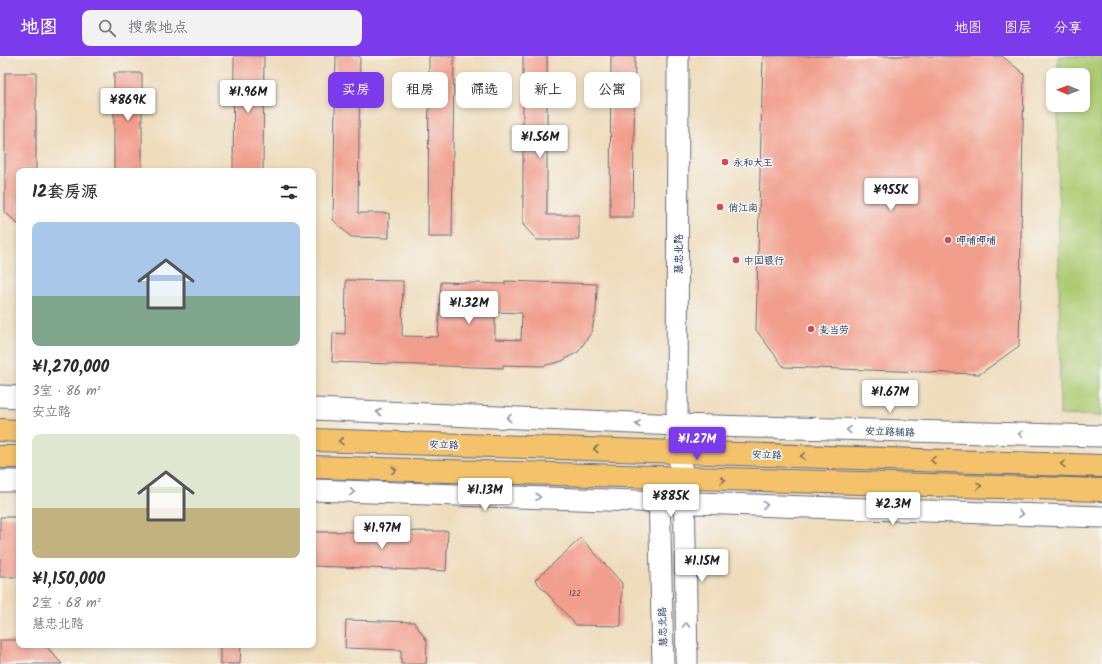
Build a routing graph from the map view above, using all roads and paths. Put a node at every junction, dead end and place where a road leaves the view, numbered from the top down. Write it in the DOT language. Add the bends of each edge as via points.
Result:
graph roads {
  1 [pos="678,56"];
  2 [pos="0,396"];
  3 [pos="16,397"];
  4 [pos="316,409"];
  5 [pos="677,425"];
  6 [pos="0,430"];
  7 [pos="16,431"];
  8 [pos="1102,436"];
  9 [pos="316,440"];
  10 [pos="677,451"];
  11 [pos="0,457"];
  12 [pos="16,458"];
  13 [pos="1102,466"];
  14 [pos="316,467"];
  15 [pos="659,478"];
  16 [pos="684,479"];
  17 [pos="0,481"];
  18 [pos="16,481"];
  19 [pos="316,490"];
  20 [pos="1102,490"];
  21 [pos="659,502"];
  22 [pos="684,502"];
  23 [pos="1102,517"];
  24 [pos="663,664"];
  25 [pos="687,664"];
  1 -- 5 [label="street, 慧忠北路"];
  2 -- 3 [label="street"];
  5 -- 4 [label="street, one-way"];
  8 -- 5 [label="street, 安立路辅路, one-way"];
  5 -- 10 [label="street, 慧忠北路"];
  6 -- 7 [label="main road"];
  10 -- 9 [label="main road, 安立路, one-way"];
  13 -- 10 [label="main road, 安立路, one-way"];
  10 -- 15 [label="street"];
  10 -- 16 [label="street, 慧忠北路"];
  11 -- 12 [label="main road"];
  14 -- 15 [label="main road, one-way"];
  15 -- 16 [label="main road"];
  15 -- 21 [label="street, 慧忠北路"];
  16 -- 20 [label="main road, one-way"];
  16 -- 22 [label="street, 慧忠北路"];
  17 -- 18 [label="street"];
  19 -- 21 [label="street, one-way"];
  21 -- 22 [label="street"];
  21 -- 24 [label="street, 慧忠北路"];
  22 -- 23 [label="street, one-way"];
  25 -- 22 [label="street, 慧忠北路, one-way"];
}
